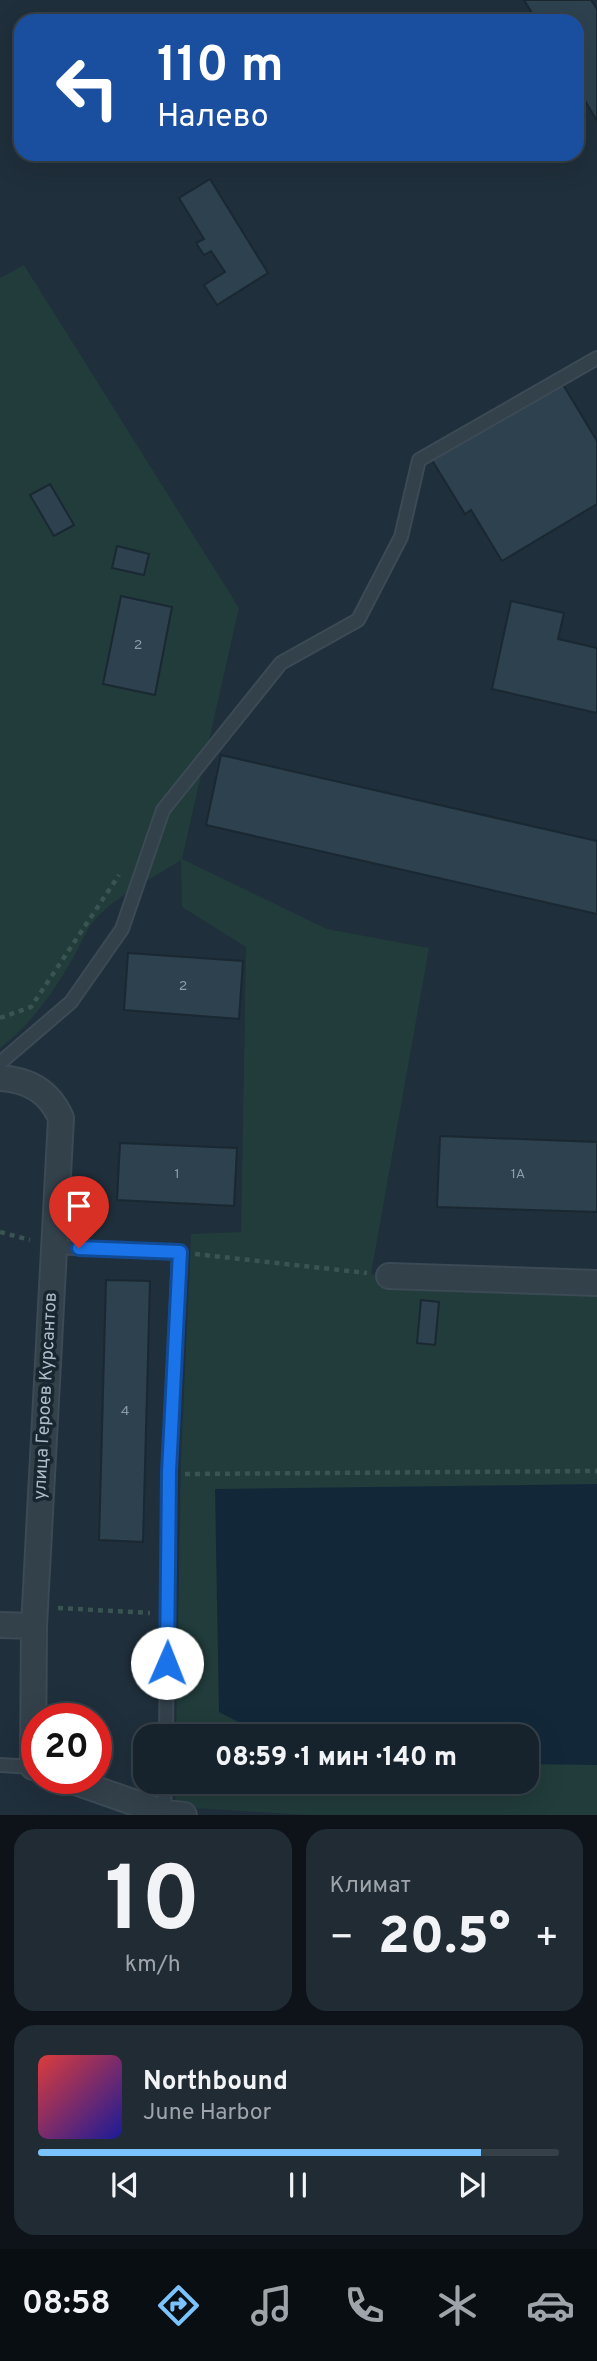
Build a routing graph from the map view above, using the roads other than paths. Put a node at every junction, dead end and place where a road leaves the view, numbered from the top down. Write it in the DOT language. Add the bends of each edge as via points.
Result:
graph roads {
  1 [pos="597,358"];
  2 [pos="0,1063"];
  3 [pos="0,1078"];
  4 [pos="54,1247"];
  5 [pos="389,1276"];
  6 [pos="597,1283"];
  7 [pos="0,1625"];
  8 [pos="34,1626"];
  9 [pos="35,1703"];
  10 [pos="166,1724"];
  11 [pos="0,1765"];
  12 [pos="21,1767"];
  13 [pos="112,1794"];
  14 [pos="167,1794"];
  15 [pos="171,1814"];
  1 -- 2 [label="lane" via="419,460 401,537 358,620 281,663 264,684 163,810 122,929 71,1002"];
  3 -- 4 [label="street, улица Героев Курсантов" via="34,1086 50,1098 61,1118"];
  4 -- 8 [label="street, улица Героев Курсантов"];
  4 -- 10 [label="lane" via="180,1252 169,1472"];
  5 -- 6 [label="street"];
  7 -- 8 [label="street"];
  8 -- 9 [label="street, улица Героев Курсантов"];
  11 -- 12 [label="lane"];
  13 -- 15 [label="street"];
  14 -- 15 [label="lane"];
}
